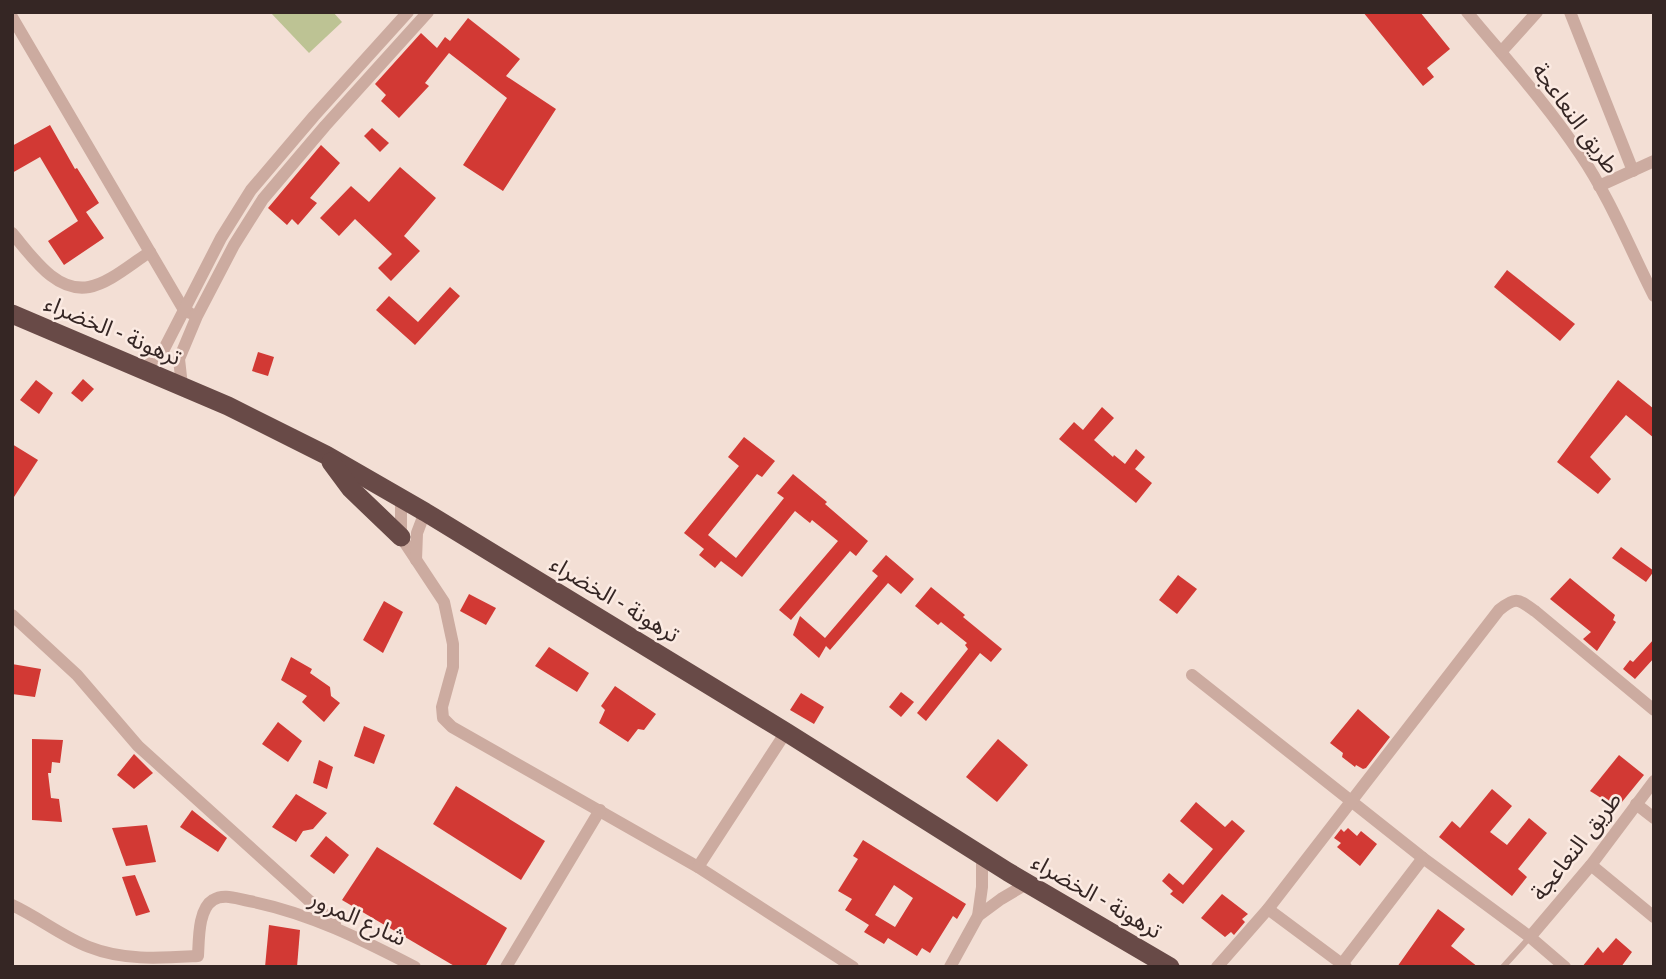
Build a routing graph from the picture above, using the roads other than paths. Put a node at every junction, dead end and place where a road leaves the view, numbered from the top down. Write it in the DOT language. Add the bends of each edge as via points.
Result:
graph roads {
  1 [pos="408,12"];
  2 [pos="428,12"];
  3 [pos="1467,12"];
  4 [pos="1537,12"];
  5 [pos="1570,12"];
  6 [pos="12,18"];
  7 [pos="1501,52"];
  8 [pos="358,67"];
  9 [pos="369,77"];
  10 [pos="1654,161"];
  11 [pos="1633,171"];
  12 [pos="1600,186"];
  13 [pos="12,233"];
  14 [pos="150,252"];
  15 [pos="1654,296"];
  16 [pos="184,310"];
  17 [pos="12,314"];
  18 [pos="197,316"];
  19 [pos="144,369"];
  20 [pos="182,386"];
  21 [pos="326,455"];
  22 [pos="401,498"];
  23 [pos="425,512"];
  24 [pos="401,537"];
  25 [pos="416,560"];
  26 [pos="12,615"];
  27 [pos="1192,675"];
  28 [pos="1654,710"];
  29 [pos="786,732"];
  30 [pos="1654,781"];
  31 [pos="1351,802"];
  32 [pos="1636,804"];
  33 [pos="600,810"];
  34 [pos="1654,818"];
  35 [pos="982,855"];
  36 [pos="1423,858"];
  37 [pos="1591,865"];
  38 [pos="698,867"];
  39 [pos="1028,883"];
  40 [pos="12,905"];
  41 [pos="1268,909"];
  42 [pos="978,916"];
  43 [pos="1654,917"];
  44 [pos="342,929"];
  45 [pos="1530,937"];
  46 [pos="1344,965"];
  47 [pos="415,967"];
  48 [pos="506,967"];
  49 [pos="853,967"];
  50 [pos="950,967"];
  51 [pos="1170,967"];
  52 [pos="1216,967"];
  53 [pos="1503,967"];
  54 [pos="1565,967"];
  1 -- 8 [label="street"];
  2 -- 9 [label="street"];
  3 -- 7 [label="street, طريق النعاعجة"];
  4 -- 7 [label="street"];
  5 -- 11 [label="street"];
  6 -- 14 [label="street"];
  7 -- 12 [label="street, طريق النعاعجة" via="1549,110"];
  8 -- 9 [label="street"];
  8 -- 16 [label="street" via="251,190"];
  9 -- 18 [label="street" via="263,199"];
  10 -- 11 [label="street"];
  11 -- 12 [label="street"];
  12 -- 15 [label="street, طريق النعاعجة"];
  13 -- 14 [label="street" via="38,264 73,286 89,287 110,278"];
  14 -- 16 [label="street"];
  16 -- 18 [label="street"];
  16 -- 19 [label="street" via="163,351"];
  17 -- 19 [label="highway, ترهونة - الخضراء"];
  18 -- 20 [label="street" via="179,359"];
  19 -- 20 [label="highway, ترهونة - الخضراء"];
  20 -- 21 [label="highway, ترهونة - الخضراء"];
  21 -- 22 [label="highway, ترهونة - الخضراء"];
  21 -- 24 [label="highway" via="351,489"];
  22 -- 23 [label="highway, ترهونة - الخضراء"];
  22 -- 24 [label="street"];
  23 -- 25 [label="street" via="417,533"];
  23 -- 29 [label="highway, ترهونة - الخضراء"];
  24 -- 25 [label="street"];
  25 -- 33 [label="street" via="443,602 453,644 443,718"];
  26 -- 44 [label="street" via="77,675 138,746"];
  27 -- 31 [label="street"];
  28 -- 31 [label="street" via="1535,611 1520,600 1511,600"];
  29 -- 35 [label="highway, ترهونة - الخضراء"];
  29 -- 38 [label="street"];
  30 -- 32 [label="street, طريق النعاعجة"];
  31 -- 36 [label="street"];
  31 -- 41 [label="street"];
  32 -- 34 [label="street"];
  32 -- 37 [label="street, طريق النعاعجة"];
  33 -- 38 [label="street"];
  33 -- 48 [label="street"];
  35 -- 39 [label="highway, ترهونة - الخضراء"];
  35 -- 42 [label="street"];
  36 -- 45 [label="street"];
  36 -- 46 [label="street"];
  37 -- 43 [label="street"];
  37 -- 45 [label="street, طريق النعاعجة"];
  38 -- 49 [label="street"];
  39 -- 42 [label="street"];
  39 -- 51 [label="highway, ترهونة - الخضراء"];
  40 -- 44 [label="street, شارع المرور" via="88,947 133,957 198,956 205,907 222,895 283,908"];
  41 -- 46 [label="street"];
  41 -- 52 [label="street"];
  42 -- 50 [label="street"];
  44 -- 47 [label="street, شارع المرور"];
  45 -- 53 [label="lane"];
  45 -- 54 [label="street"];
}
